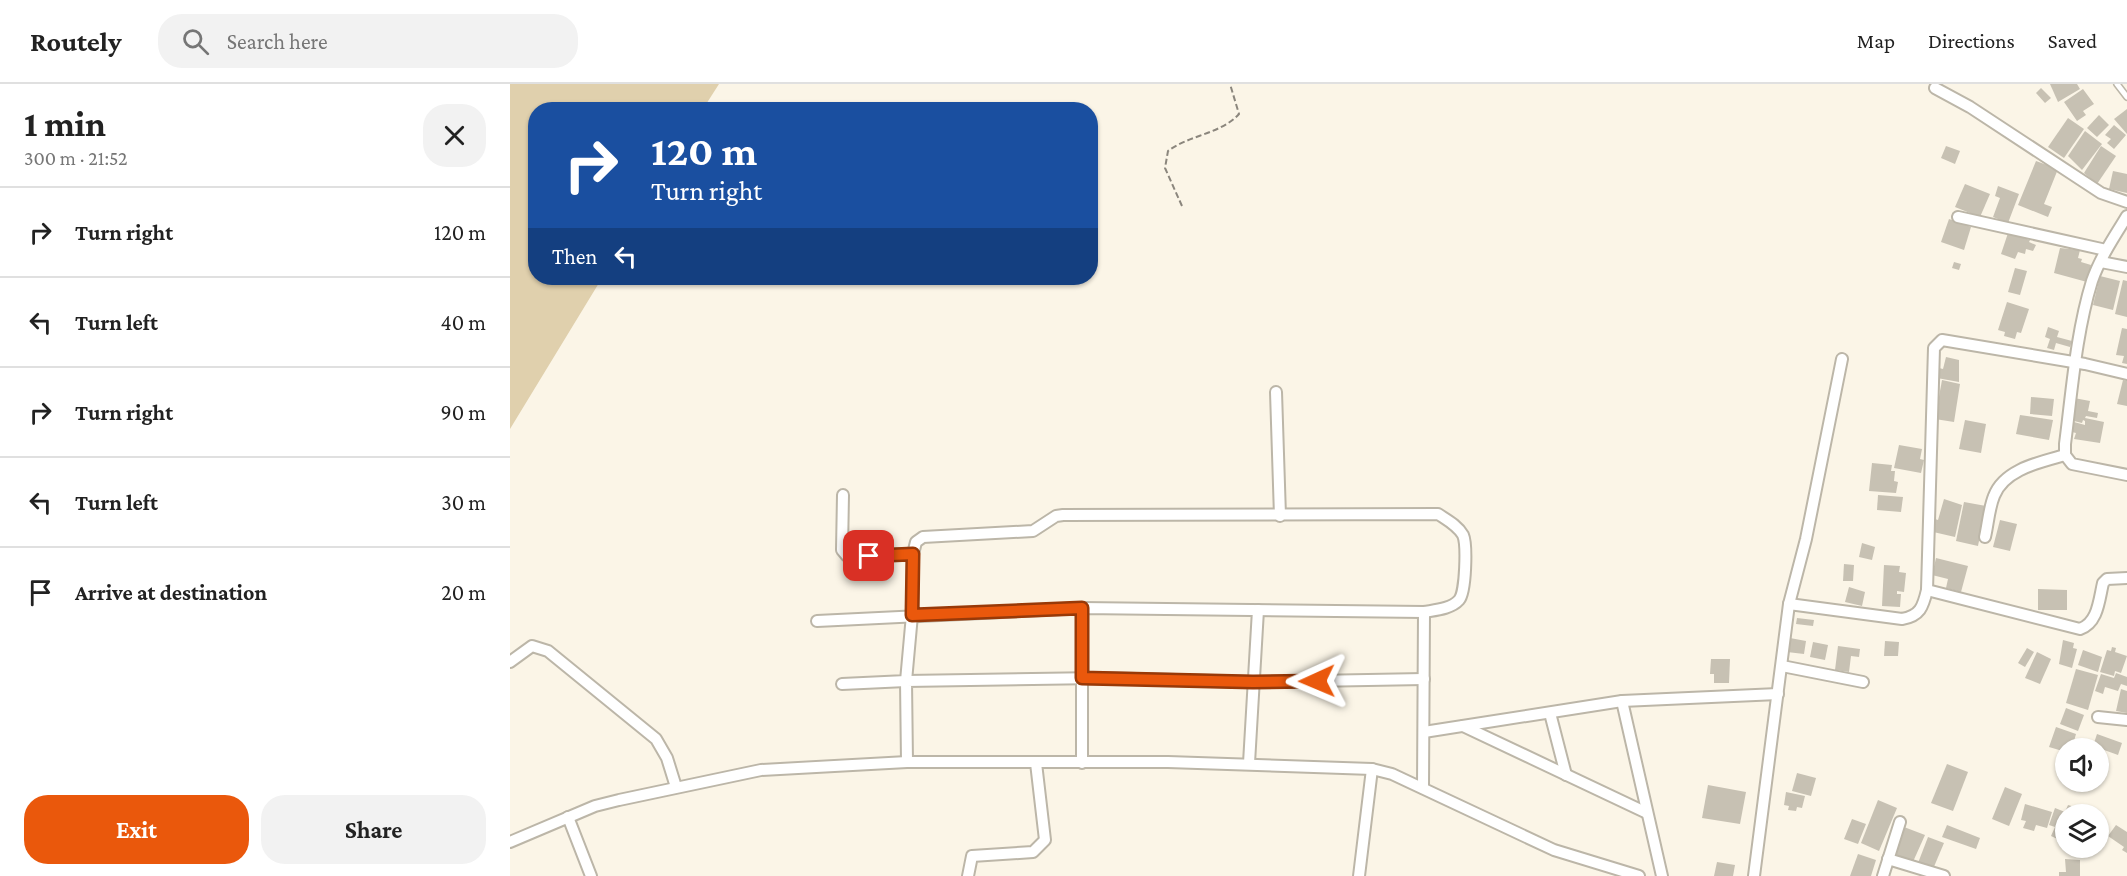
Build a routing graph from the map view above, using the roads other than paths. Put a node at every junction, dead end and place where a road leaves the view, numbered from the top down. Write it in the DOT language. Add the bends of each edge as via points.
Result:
graph roads {
  1 [pos="2116,84"];
  2 [pos="1935,88"];
  3 [pos="2127,97"];
  4 [pos="2127,202"];
  5 [pos="2127,216"];
  6 [pos="1958,217"];
  7 [pos="2106,250"];
  8 [pos="2101,262"];
  9 [pos="2127,267"];
  10 [pos="1842,359"];
  11 [pos="2076,363"];
  12 [pos="2127,374"];
  13 [pos="1276,392"];
  14 [pos="2065,455"];
  15 [pos="2127,475"];
  16 [pos="843,495"];
  17 [pos="1280,516"];
  18 [pos="1986,537"];
  19 [pos="913,554"];
  20 [pos="2127,578"];
  21 [pos="1927,591"];
  22 [pos="1789,604"];
  23 [pos="1082,608"];
  24 [pos="1258,610"];
  25 [pos="1424,612"];
  26 [pos="912,615"];
  27 [pos="817,621"];
  28 [pos="510,662"];
  29 [pos="1782,666"];
  30 [pos="1082,678"];
  31 [pos="1424,679"];
  32 [pos="906,681"];
  33 [pos="1253,682"];
  34 [pos="1863,682"];
  35 [pos="842,684"];
  36 [pos="1778,694"];
  37 [pos="1622,701"];
  38 [pos="1550,713"];
  39 [pos="2098,717"];
  40 [pos="2127,720"];
  41 [pos="1462,726"];
  42 [pos="1424,732"];
  43 [pos="907,762"];
  44 [pos="1036,763"];
  45 [pos="1082,763"];
  46 [pos="1249,763"];
  47 [pos="1372,769"];
  48 [pos="1566,775"];
  49 [pos="676,787"];
  50 [pos="1422,788"];
  51 [pos="1647,813"];
  52 [pos="568,817"];
  53 [pos="1899,822"];
  54 [pos="510,842"];
  55 [pos="1888,859"];
  56 [pos="591,876"];
  57 [pos="968,876"];
  58 [pos="1359,876"];
  59 [pos="1639,876"];
  60 [pos="1662,876"];
  61 [pos="1754,876"];
  62 [pos="1883,876"];
  63 [pos="1944,876"];
  1 -- 3 [label="lane"];
  2 -- 4 [label="street" via="2101,193"];
  5 -- 7 [label="street"];
  6 -- 7 [label="street"];
  7 -- 8 [label="street"];
  8 -- 9 [label="street"];
  8 -- 11 [label="street" via="2093,280"];
  10 -- 22 [label="street" via="1804,549"];
  11 -- 12 [label="street"];
  11 -- 14 [label="street"];
  11 -- 21 [label="street" via="1942,340 1934,348"];
  13 -- 17 [label="street"];
  14 -- 15 [label="street" via="2072,464"];
  14 -- 18 [label="street" via="2026,466 1999,486 1993,496"];
  16 -- 19 [label="street" via="844,554"];
  17 -- 19 [label="street" via="1063,515 1033,531 923,537 916,542"];
  17 -- 25 [label="street" via="1438,514 1457,527 1464,538 1464,588 1460,599 1451,605"];
  19 -- 26 [label="street"];
  20 -- 21 [label="street" via="2107,579 2103,583 2094,618 2080,629"];
  21 -- 22 [label="street" via="1920,612 1902,619"];
  22 -- 29 [label="street"];
  23 -- 24 [label="street"];
  23 -- 26 [label="street"];
  23 -- 30 [label="street"];
  24 -- 25 [label="street"];
  24 -- 33 [label="street"];
  25 -- 31 [label="street"];
  26 -- 27 [label="street"];
  26 -- 32 [label="street"];
  28 -- 49 [label="street" via="532,646 548,651 656,739"];
  29 -- 34 [label="street"];
  29 -- 36 [label="street"];
  30 -- 32 [label="street"];
  30 -- 33 [label="street"];
  30 -- 45 [label="street"];
  31 -- 33 [label="street"];
  31 -- 42 [label="street"];
  32 -- 35 [label="street"];
  32 -- 43 [label="street"];
  33 -- 46 [label="street"];
  36 -- 37 [label="street"];
  36 -- 61 [label="street"];
  37 -- 38 [label="street"];
  37 -- 51 [label="street"];
  38 -- 41 [label="street"];
  38 -- 48 [label="street"];
  39 -- 40 [label="street"];
  41 -- 42 [label="street"];
  41 -- 48 [label="street"];
  42 -- 50 [label="street"];
  43 -- 44 [label="street"];
  43 -- 49 [label="street" via="761,770"];
  44 -- 45 [label="street"];
  44 -- 57 [label="street" via="1045,840 1033,852 972,856"];
  45 -- 46 [label="street"];
  46 -- 47 [label="street"];
  47 -- 50 [label="street"];
  47 -- 58 [label="street"];
  48 -- 51 [label="street"];
  49 -- 52 [label="street"];
  50 -- 59 [label="street" via="1554,850"];
  51 -- 60 [label="street"];
  52 -- 54 [label="street"];
  52 -- 56 [label="street"];
  53 -- 55 [label="street"];
  55 -- 62 [label="street"];
  55 -- 63 [label="street"];
}
